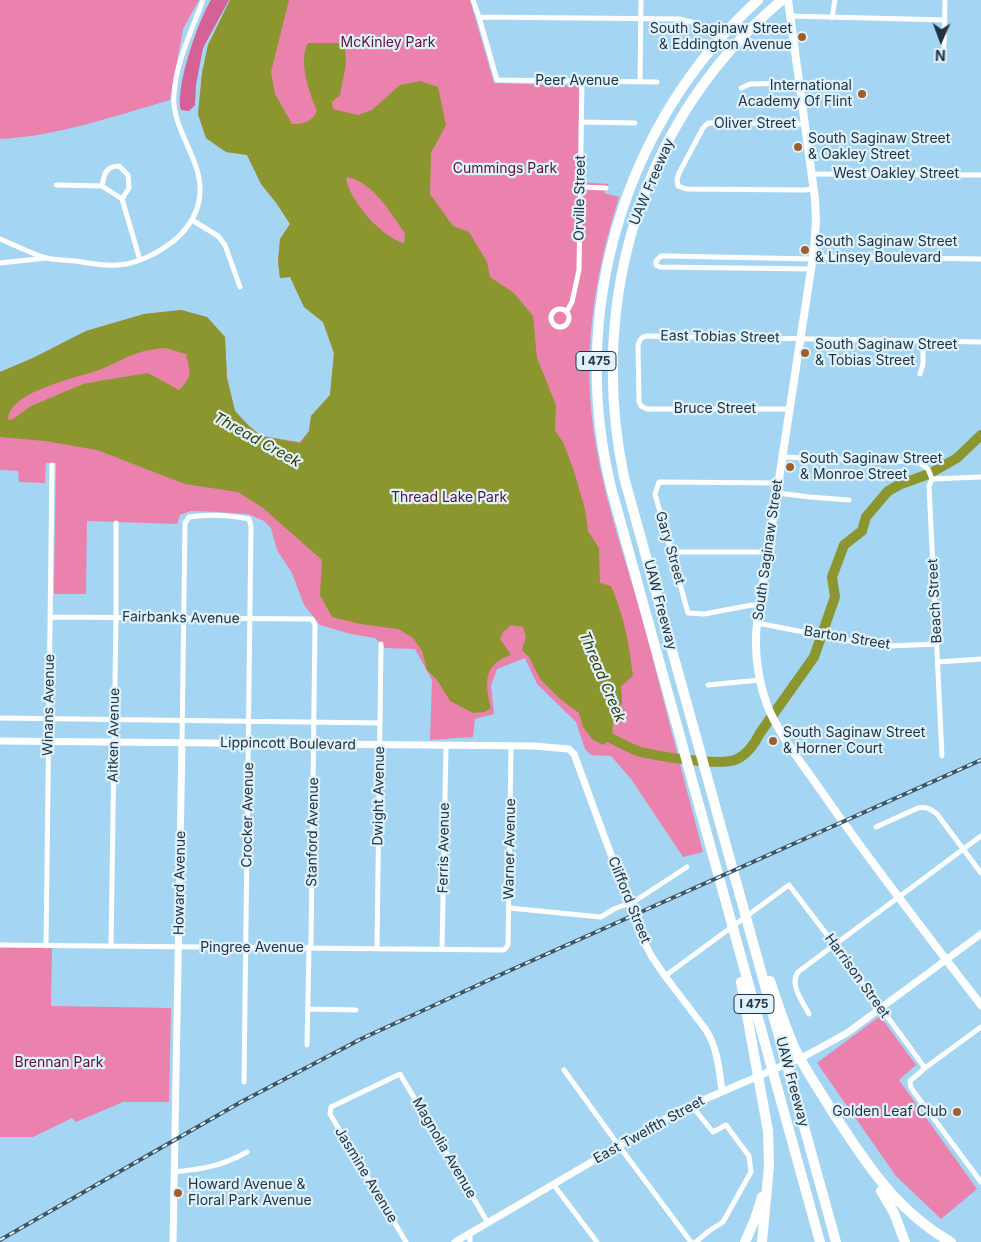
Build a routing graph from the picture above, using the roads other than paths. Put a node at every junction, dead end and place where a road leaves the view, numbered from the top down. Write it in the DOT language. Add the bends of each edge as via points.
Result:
graph roads {
  1 [pos="203,0"];
  2 [pos="473,0"];
  3 [pos="641,0"];
  4 [pos="758,0"];
  5 [pos="782,0"];
  6 [pos="788,0"];
  7 [pos="835,0"];
  8 [pos="945,0"];
  9 [pos="790,16"];
  10 [pos="479,18"];
  11 [pos="832,18"];
  12 [pos="641,19"];
  13 [pos="945,20"];
  14 [pos="692,22"];
  15 [pos="944,46"];
  16 [pos="582,82"];
  17 [pos="640,82"];
  18 [pos="657,82"];
  19 [pos="798,83"];
  20 [pos="741,88"];
  21 [pos="581,122"];
  22 [pos="635,123"];
  23 [pos="804,124"];
  24 [pos="812,174"];
  25 [pos="981,175"];
  26 [pos="56,185"];
  27 [pos="102,186"];
  28 [pos="581,187"];
  29 [pos="606,188"];
  30 [pos="813,188"];
  31 [pos="122,199"];
  32 [pos="192,220"];
  33 [pos="0,239"];
  34 [pos="724,257"];
  35 [pos="47,258"];
  36 [pos="813,259"];
  37 [pos="981,259"];
  38 [pos="140,260"];
  39 [pos="0,263"];
  40 [pos="724,267"];
  41 [pos="812,269"];
  42 [pos="240,287"];
  43 [pos="566,312"];
  44 [pos="801,338"];
  45 [pos="923,341"];
  46 [pos="981,342"];
  47 [pos="920,374"];
  48 [pos="641,406"];
  49 [pos="789,409"];
  50 [pos="782,457"];
  51 [pos="52,465"];
  52 [pos="981,477"];
  53 [pos="932,480"];
  54 [pos="778,483"];
  55 [pos="777,493"];
  56 [pos="849,500"];
  57 [pos="116,523"];
  58 [pos="185,523"];
  59 [pos="672,552"];
  60 [pos="768,552"];
  61 [pos="760,605"];
  62 [pos="50,617"];
  63 [pos="116,617"];
  64 [pos="183,618"];
  65 [pos="250,618"];
  66 [pos="312,619"];
  67 [pos="758,623"];
  68 [pos="381,644"];
  69 [pos="936,644"];
  70 [pos="981,659"];
  71 [pos="938,662"];
  72 [pos="760,680"];
  73 [pos="708,685"];
  74 [pos="0,718"];
  75 [pos="48,719"];
  76 [pos="114,719"];
  77 [pos="182,720"];
  78 [pos="250,720"];
  79 [pos="315,721"];
  80 [pos="380,723"];
  81 [pos="0,741"];
  82 [pos="48,741"];
  83 [pos="114,742"];
  84 [pos="182,742"];
  85 [pos="249,743"];
  86 [pos="314,744"];
  87 [pos="380,745"];
  88 [pos="446,746"];
  89 [pos="511,746"];
  90 [pos="574,754"];
  91 [pos="942,756"];
  92 [pos="876,827"];
  93 [pos="981,836"];
  94 [pos="963,849"];
  95 [pos="687,867"];
  96 [pos="981,873"];
  97 [pos="899,897"];
  98 [pos="629,903"];
  99 [pos="726,905"];
  100 [pos="743,907"];
  101 [pos="509,908"];
  102 [pos="981,934"];
  103 [pos="834,944"];
  104 [pos="0,945"];
  105 [pos="46,946"];
  106 [pos="111,946"];
  107 [pos="179,947"];
  108 [pos="246,948"];
  109 [pos="309,948"];
  110 [pos="377,948"];
  111 [pos="442,950"];
  112 [pos="504,950"];
  113 [pos="946,959"];
  114 [pos="665,976"];
  115 [pos="981,1005"];
  116 [pos="880,1008"];
  117 [pos="309,1009"];
  118 [pos="356,1010"];
  119 [pos="809,1014"];
  120 [pos="981,1027"];
  121 [pos="308,1044"];
  122 [pos="925,1068"];
  123 [pos="564,1070"];
  124 [pos="244,1082"];
  125 [pos="722,1092"];
  126 [pos="691,1105"];
  127 [pos="331,1107"];
  128 [pos="848,1135"];
  129 [pos="769,1144"];
  130 [pos="619,1146"];
  131 [pos="247,1152"];
  132 [pos="174,1172"];
  133 [pos="981,1182"];
  134 [pos="553,1184"];
  135 [pos="488,1223"];
  136 [pos="470,1234"];
  137 [pos="173,1242"];
  138 [pos="406,1242"];
  139 [pos="455,1242"];
  140 [pos="470,1242"];
  141 [pos="597,1242"];
  142 [pos="691,1242"];
  143 [pos="696,1242"];
  144 [pos="745,1242"];
  145 [pos="762,1242"];
  146 [pos="820,1242"];
  147 [pos="836,1242"];
  148 [pos="905,1242"];
  149 [pos="951,1242"];
  1 -- 32 [label="street" via="176,76 174,94 177,118 197,167 200,192"];
  2 -- 10 [label="street"];
  3 -- 12 [label="street"];
  4 -- 99 [label="highway, UAW Freeway / I 475" via="723,35 689,77 646,152 615,230 598,324 597,394 605,461"];
  5 -- 100 [label="highway, UAW Freeway / I 475" via="717,66 688,107 662,153 632,227 624,260 615,311 612,371 620,457"];
  6 -- 9 [label="main road, South Saginaw Street"];
  7 -- 11 [label="street"];
  8 -- 13 [label="street"];
  9 -- 11 [label="street"];
  9 -- 19 [label="main road, South Saginaw Street"];
  10 -- 12 [label="street"];
  10 -- 16 [label="street, Peer Avenue" via="497,80"];
  11 -- 13 [label="street"];
  12 -- 14 [label="street"];
  12 -- 17 [label="street"];
  13 -- 15 [label="street"];
  16 -- 17 [label="street, Peer Avenue"];
  16 -- 21 [label="street, Orville Street"];
  17 -- 18 [label="street, Peer Avenue"];
  19 -- 20 [label="street" via="750,84"];
  19 -- 23 [label="main road, South Saginaw Street"];
  21 -- 22 [label="street"];
  21 -- 28 [label="street, Orville Street"];
  23 -- 24 [label="main road, South Saginaw Street"];
  23 -- 30 [label="street, Oliver Street" via="707,124 677,180 678,186 686,189"];
  24 -- 25 [label="street, West Oakley Street"];
  24 -- 30 [label="main road, South Saginaw Street"];
  26 -- 27 [label="street"];
  27 -- 31 [label="street"];
  27 -- 31 [label="street" via="107,169 119,166 130,179"];
  28 -- 29 [label="street"];
  28 -- 43 [label="street, Orville Street" via="578,270 572,302"];
  30 -- 36 [label="main road, South Saginaw Street" via="816,220"];
  31 -- 38 [label="street"];
  32 -- 38 [label="street" via="168,246"];
  32 -- 42 [label="street" via="218,236 225,245"];
  33 -- 35 [label="street"];
  34 -- 36 [label="street"];
  34 -- 40 [label="street"];
  34 -- 40 [label="street" via="661,256 656,261 660,267"];
  35 -- 38 [label="street" via="118,265"];
  35 -- 39 [label="street"];
  36 -- 37 [label="street"];
  36 -- 41 [label="main road, South Saginaw Street"];
  40 -- 41 [label="street"];
  41 -- 44 [label="main road, South Saginaw Street"];
  44 -- 45 [label="street, East Tobias Street"];
  44 -- 48 [label="street, East Tobias Street" via="642,337 638,345"];
  44 -- 49 [label="main road, South Saginaw Street"];
  45 -- 46 [label="street, East Tobias Street"];
  45 -- 47 [label="street"];
  48 -- 49 [label="street, Bruce Street" via="647,409"];
  49 -- 50 [label="main road, South Saginaw Street"];
  50 -- 53 [label="street, Beach Street" via="918,462 928,469"];
  50 -- 54 [label="main road, South Saginaw Street"];
  51 -- 62 [label="street, Winans Avenue"];
  52 -- 53 [label="street"];
  53 -- 69 [label="street, Beach Street"];
  54 -- 55 [label="main road, South Saginaw Street"];
  54 -- 59 [label="street, Gary Street" via="659,482 655,494"];
  55 -- 56 [label="street"];
  55 -- 60 [label="main road, South Saginaw Street"];
  57 -- 63 [label="street, Aitken Avenue"];
  58 -- 64 [label="street, Howard Avenue"];
  58 -- 65 [label="street, Crocker Avenue" via="189,517 204,515 249,519"];
  59 -- 60 [label="street"];
  59 -- 61 [label="street, Gary Street" via="688,613 704,614"];
  60 -- 61 [label="main road, South Saginaw Street"];
  61 -- 67 [label="main road, South Saginaw Street"];
  62 -- 63 [label="street, Fairbanks Avenue"];
  62 -- 75 [label="street, Winans Avenue"];
  63 -- 64 [label="street, Fairbanks Avenue"];
  63 -- 76 [label="street, Aitken Avenue"];
  64 -- 65 [label="street, Fairbanks Avenue"];
  64 -- 77 [label="street, Howard Avenue"];
  65 -- 66 [label="street, Fairbanks Avenue"];
  65 -- 78 [label="street, Crocker Avenue"];
  66 -- 79 [label="street, Stanford Avenue" via="315,625"];
  67 -- 69 [label="street, Barton Street" via="890,646"];
  67 -- 72 [label="main road, South Saginaw Street" via="755,654"];
  68 -- 80 [label="street, Dwight Avenue"];
  69 -- 71 [label="street, Beach Street"];
  70 -- 71 [label="street"];
  71 -- 91 [label="street, Beach Street"];
  72 -- 73 [label="street"];
  72 -- 97 [label="main road, South Saginaw Street" via="779,728"];
  74 -- 75 [label="street, Lippincott Boulevard"];
  75 -- 76 [label="street, Lippincott Boulevard"];
  75 -- 82 [label="street, Winans Avenue"];
  76 -- 77 [label="street, Lippincott Boulevard"];
  76 -- 83 [label="street, Aitken Avenue"];
  77 -- 78 [label="street, Lippincott Boulevard"];
  77 -- 84 [label="street, Howard Avenue"];
  78 -- 79 [label="street, Lippincott Boulevard"];
  78 -- 85 [label="street, Crocker Avenue"];
  79 -- 80 [label="street, Lippincott Boulevard"];
  79 -- 86 [label="street, Stanford Avenue"];
  80 -- 87 [label="street, Dwight Avenue"];
  81 -- 82 [label="street, Lippincott Boulevard"];
  82 -- 83 [label="street, Lippincott Boulevard"];
  82 -- 105 [label="street, Winans Avenue"];
  83 -- 84 [label="street, Lippincott Boulevard"];
  83 -- 106 [label="street, Aitken Avenue"];
  84 -- 85 [label="street, Lippincott Boulevard"];
  84 -- 107 [label="street, Howard Avenue"];
  85 -- 86 [label="street, Lippincott Boulevard"];
  85 -- 108 [label="street, Crocker Avenue"];
  86 -- 87 [label="street, Lippincott Boulevard"];
  86 -- 109 [label="street, Stanford Avenue" via="312,942"];
  87 -- 88 [label="street, Lippincott Boulevard"];
  87 -- 110 [label="street, Dwight Avenue"];
  88 -- 89 [label="street, Lippincott Boulevard"];
  88 -- 111 [label="street, Ferris Avenue"];
  89 -- 90 [label="street, Lippincott Boulevard" via="554,747 569,749"];
  89 -- 101 [label="street, Warner Avenue"];
  90 -- 98 [label="street, Clifford Street"];
  92 -- 94 [label="street" via="925,807 936,814"];
  93 -- 94 [label="street"];
  94 -- 96 [label="street"];
  94 -- 97 [label="street"];
  95 -- 98 [label="street"];
  97 -- 103 [label="street"];
  97 -- 113 [label="main road, South Saginaw Street"];
  98 -- 101 [label="street" via="601,917"];
  98 -- 114 [label="street, Clifford Street" via="640,934"];
  99 -- 129 [label="highway"];
  99 -- 146 [label="highway, UAW Freeway / I 475"];
  100 -- 128 [label="highway" via="795,1049"];
  100 -- 147 [label="highway, UAW Freeway / I 475"];
  101 -- 112 [label="street, Warner Avenue" via="508,945"];
  102 -- 113 [label="street, East Twelfth Street"];
  103 -- 114 [label="street, Harrison Street" via="789,885"];
  103 -- 116 [label="street, Harrison Street"];
  103 -- 119 [label="street" via="795,977 795,986"];
  104 -- 105 [label="street, Pingree Avenue"];
  105 -- 106 [label="street, Pingree Avenue"];
  106 -- 107 [label="street, Pingree Avenue"];
  107 -- 108 [label="street, Pingree Avenue"];
  107 -- 132 [label="street, Howard Avenue"];
  108 -- 109 [label="street, Pingree Avenue"];
  108 -- 124 [label="street, Crocker Avenue"];
  109 -- 110 [label="street, Pingree Avenue"];
  109 -- 117 [label="street, Stanford Avenue"];
  110 -- 111 [label="street, Pingree Avenue"];
  111 -- 112 [label="street, Pingree Avenue"];
  113 -- 115 [label="main road, South Saginaw Street"];
  113 -- 116 [label="street, East Twelfth Street"];
  114 -- 125 [label="street, Clifford Street" via="710,1036"];
  116 -- 122 [label="street, Harrison Street"];
  116 -- 125 [label="street, East Twelfth Street" via="840,1037 805,1056"];
  117 -- 118 [label="street"];
  117 -- 121 [label="street, Stanford Avenue"];
  120 -- 122 [label="street"];
  122 -- 133 [label="street" via="910,1081 912,1088"];
  123 -- 130 [label="street"];
  125 -- 126 [label="street, East Twelfth Street"];
  126 -- 130 [label="street, East Twelfth Street"];
  126 -- 143 [label="street" via="713,1132 726,1125 749,1156 751,1172 723,1222"];
  127 -- 135 [label="street, Magnolia Avenue" via="400,1074"];
  127 -- 138 [label="street, Jasmine Avenue" via="330,1114"];
  128 -- 148 [label="highway" via="894,1213"];
  128 -- 149 [label="highway" via="877,1178 901,1205"];
  129 -- 144 [label="highway" via="762,1194"];
  129 -- 145 [label="highway"];
  130 -- 134 [label="street, East Twelfth Street"];
  130 -- 142 [label="street"];
  131 -- 132 [label="street" via="208,1168"];
  132 -- 137 [label="street, Howard Avenue"];
  134 -- 135 [label="street, East Twelfth Street"];
  134 -- 141 [label="street"];
  135 -- 136 [label="street, East Twelfth Street"];
  136 -- 139 [label="street, East Twelfth Street"];
  136 -- 140 [label="street"];
}
